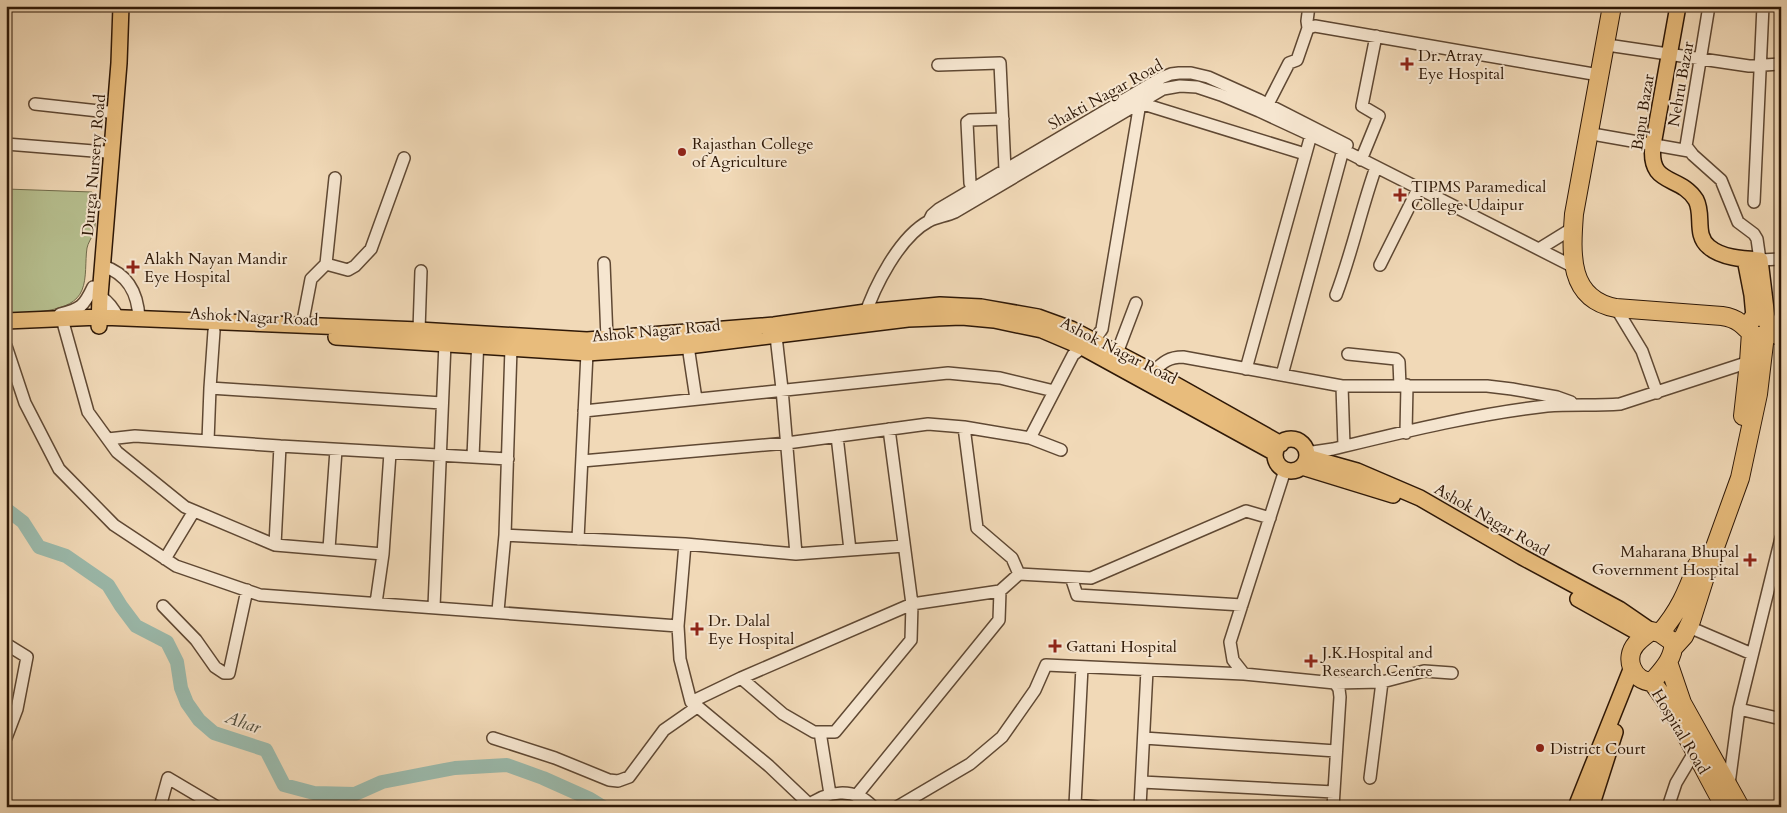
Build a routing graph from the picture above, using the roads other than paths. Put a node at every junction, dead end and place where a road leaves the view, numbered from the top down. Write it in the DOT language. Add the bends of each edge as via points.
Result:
graph roads {
  1 [pos="113,6"];
  2 [pos="121,6"];
  3 [pos="1309,6"];
  4 [pos="1612,6"];
  5 [pos="1621,6"];
  6 [pos="1678,6"];
  7 [pos="1709,6"];
  8 [pos="1763,6"];
  9 [pos="1308,28"];
  10 [pos="1376,36"];
  11 [pos="1614,46"];
  12 [pos="1669,55"];
  13 [pos="1700,60"];
  14 [pos="1781,64"];
  15 [pos="938,65"];
  16 [pos="1759,65"];
  17 [pos="1600,75"];
  18 [pos="1134,102"];
  19 [pos="34,104"];
  20 [pos="1268,104"];
  21 [pos="108,112"];
  22 [pos="1003,119"];
  23 [pos="1311,135"];
  24 [pos="1598,135"];
  25 [pos="6,144"];
  26 [pos="1653,145"];
  27 [pos="1343,150"];
  28 [pos="1689,151"];
  29 [pos="106,152"];
  30 [pos="1306,154"];
  31 [pos="404,158"];
  32 [pos="1359,159"];
  33 [pos="1376,167"];
  34 [pos="1005,170"];
  35 [pos="335,178"];
  36 [pos="1418,189"];
  37 [pos="975,194"];
  38 [pos="1754,202"];
  39 [pos="1573,228"];
  40 [pos="1539,249"];
  41 [pos="1752,259"];
  42 [pos="1781,259"];
  43 [pos="604,263"];
  44 [pos="326,264"];
  45 [pos="1380,265"];
  46 [pos="103,266"];
  47 [pos="1574,267"];
  48 [pos="421,271"];
  49 [pos="97,291"];
  50 [pos="1336,295"];
  51 [pos="1136,303"];
  52 [pos="1616,308"];
  53 [pos="118,318"];
  54 [pos="864,318"];
  55 [pos="139,319"];
  56 [pos="95,322"];
  57 [pos="10,324"];
  58 [pos="64,326"];
  59 [pos="302,326"];
  60 [pos="1763,326"];
  61 [pos="419,330"];
  62 [pos="214,331"];
  63 [pos="776,336"];
  64 [pos="478,340"];
  65 [pos="607,340"];
  66 [pos="445,343"];
  67 [pos="1087,343"];
  68 [pos="6,346"];
  69 [pos="688,346"];
  70 [pos="511,348"];
  71 [pos="587,353"];
  72 [pos="1117,353"];
  73 [pos="1348,354"];
  74 [pos="1750,362"];
  75 [pos="1246,369"];
  76 [pos="1153,372"];
  77 [pos="1282,375"];
  78 [pos="1342,386"];
  79 [pos="1403,386"];
  80 [pos="210,388"];
  81 [pos="782,389"];
  82 [pos="1054,391"];
  83 [pos="1656,393"];
  84 [pos="696,399"];
  85 [pos="442,403"];
  86 [pos="1576,404"];
  87 [pos="584,411"];
  88 [pos="964,428"];
  89 [pos="888,430"];
  90 [pos="1406,433"];
  91 [pos="837,436"];
  92 [pos="1030,438"];
  93 [pos="108,439"];
  94 [pos="208,441"];
  95 [pos="787,443"];
  96 [pos="280,446"];
  97 [pos="1344,446"];
  98 [pos="1278,448"];
  99 [pos="336,450"];
  100 [pos="1061,450"];
  101 [pos="390,453"];
  102 [pos="440,455"];
  103 [pos="473,457"];
  104 [pos="508,459"];
  105 [pos="1305,459"];
  106 [pos="582,461"];
  107 [pos="1285,470"];
  108 [pos="194,511"];
  109 [pos="1270,518"];
  110 [pos="505,535"];
  111 [pos="1781,538"];
  112 [pos="578,539"];
  113 [pos="685,544"];
  114 [pos="275,545"];
  115 [pos="904,546"];
  116 [pos="329,549"];
  117 [pos="850,550"];
  118 [pos="382,554"];
  119 [pos="796,554"];
  120 [pos="165,559"];
  121 [pos="1019,574"];
  122 [pos="1071,576"];
  123 [pos="247,590"];
  124 [pos="1000,591"];
  125 [pos="376,603"];
  126 [pos="912,604"];
  127 [pos="1242,605"];
  128 [pos="163,606"];
  129 [pos="434,607"];
  130 [pos="498,611"];
  131 [pos="678,626"];
  132 [pos="1689,627"];
  133 [pos="1652,633"];
  134 [pos="6,644"];
  135 [pos="1752,654"];
  136 [pos="1671,655"];
  137 [pos="1082,667"];
  138 [pos="1147,670"];
  139 [pos="1452,673"];
  140 [pos="1244,674"];
  141 [pos="1640,676"];
  142 [pos="741,678"];
  143 [pos="1382,682"];
  144 [pos="1335,683"];
  145 [pos="694,704"];
  146 [pos="1739,708"];
  147 [pos="1781,719"];
  148 [pos="820,732"];
  149 [pos="6,738"];
  150 [pos="493,738"];
  151 [pos="1144,738"];
  152 [pos="1336,751"];
  153 [pos="1695,751"];
  154 [pos="1370,778"];
  155 [pos="1142,782"];
  156 [pos="1729,784"];
  157 [pos="1334,792"];
  158 [pos="830,794"];
  159 [pos="856,796"];
  160 [pos="808,805"];
  161 [pos="160,807"];
  162 [pos="218,807"];
  163 [pos="873,807"];
  164 [pos="897,807"];
  165 [pos="1097,807"];
  166 [pos="1140,807"];
  167 [pos="1333,807"];
  168 [pos="1576,807"];
  169 [pos="1591,807"];
  170 [pos="1668,807"];
  171 [pos="1725,807"];
  172 [pos="1740,807"];
  1 -- 21 [label="main road, Durga Nursery Road"];
  2 -- 46 [label="main road, Durga Nursery Road"];
  3 -- 9 [label="street"];
  4 -- 17 [label="highway"];
  5 -- 11 [label="highway"];
  6 -- 12 [label="main road, Bapu Bazar"];
  7 -- 13 [label="street, Nehru Bazar"];
  8 -- 16 [label="street"];
  9 -- 10 [label="street" via="1319,26"];
  9 -- 20 [label="street" via="1298,60 1289,62"];
  10 -- 17 [label="street"];
  10 -- 32 [label="street" via="1362,106 1379,116"];
  11 -- 12 [label="street"];
  11 -- 24 [label="highway"];
  12 -- 13 [label="street"];
  12 -- 26 [label="main road, Bapu Bazar"];
  13 -- 16 [label="street"];
  13 -- 28 [label="street, Nehru Bazar" via="1686,140"];
  14 -- 16 [label="street"];
  15 -- 22 [label="street" via="1000,63"];
  16 -- 38 [label="street"];
  17 -- 39 [label="highway"];
  18 -- 20 [label="street, Shakti Nagar Road" via="1166,76 1191,73 1208,77"];
  18 -- 23 [label="street, Shakti Nagar Road" via="1168,87 1197,87"];
  18 -- 30 [label="street"];
  18 -- 34 [label="street, Shakti Nagar Road"];
  18 -- 37 [label="street, Shakti Nagar Road"];
  18 -- 67 [label="street" via="1135,131 1102,329"];
  19 -- 21 [label="street"];
  20 -- 32 [label="street, Shakti Nagar Road" via="1342,141"];
  21 -- 29 [label="main road, Durga Nursery Road"];
  22 -- 34 [label="street"];
  22 -- 37 [label="street" via="966,122 970,181"];
  23 -- 27 [label="street, Shakti Nagar Road"];
  23 -- 30 [label="street"];
  24 -- 26 [label="street"];
  24 -- 60 [label="highway" via="1582,240 1584,268 1593,286 1609,296 1726,306 1740,310"];
  25 -- 29 [label="street"];
  26 -- 28 [label="street"];
  26 -- 41 [label="main road, Bapu Bazar" via="1652,159 1657,171 1696,200 1704,242 1717,252"];
  27 -- 32 [label="street, Shakti Nagar Road"];
  27 -- 77 [label="street"];
  28 -- 41 [label="street, Nehru Bazar" via="1721,180 1738,222 1754,234"];
  29 -- 49 [label="main road, Durga Nursery Road"];
  30 -- 75 [label="street"];
  31 -- 44 [label="street" via="371,249 348,270"];
  32 -- 33 [label="street, Shakti Nagar Road"];
  33 -- 36 [label="street, Shakti Nagar Road"];
  33 -- 50 [label="street"];
  34 -- 37 [label="street, Shakti Nagar Road"];
  35 -- 44 [label="street"];
  36 -- 40 [label="street, Shakti Nagar Road"];
  36 -- 45 [label="street"];
  37 -- 54 [label="street, Shakti Nagar Road" via="947,216 929,221 906,240 895,253"];
  39 -- 40 [label="street"];
  39 -- 47 [label="highway"];
  40 -- 47 [label="street, Shakti Nagar Road"];
  41 -- 42 [label="street"];
  41 -- 60 [label="main road" via="1752,295"];
  41 -- 60 [label="main road" via="1762,278"];
  43 -- 65 [label="street"];
  44 -- 59 [label="street" via="311,279"];
  46 -- 49 [label="main road, Durga Nursery Road"];
  46 -- 55 [label="street" via="114,270 130,286 136,297"];
  47 -- 52 [label="highway" via="1580,286 1589,297 1604,306"];
  48 -- 61 [label="street"];
  49 -- 53 [label="street"];
  49 -- 56 [label="main road, Durga Nursery Road"];
  49 -- 57 [label="street" via="76,310"];
  51 -- 72 [label="street"];
  52 -- 60 [label="highway" via="1722,316"];
  52 -- 83 [label="street" via="1642,351"];
  53 -- 55 [label="main road"];
  53 -- 56 [label="main road"];
  54 -- 63 [label="main road, Ashok Nagar Road"];
  54 -- 65 [label="main road"];
  54 -- 67 [label="main road, Ashok Nagar Road" via="978,318 1009,322"];
  55 -- 59 [label="main road"];
  56 -- 57 [label="main road"];
  56 -- 58 [label="main road, Ashok Nagar Road"];
  56 -- 62 [label="main road, Ashok Nagar Road"];
  57 -- 58 [label="main road, Ashok Nagar Road"];
  58 -- 93 [label="street" via="88,412"];
  59 -- 61 [label="main road"];
  60 -- 74 [label="highway"];
  60 -- 132 [label="highway" via="1758,394 1740,478"];
  61 -- 64 [label="main road"];
  62 -- 66 [label="main road, Ashok Nagar Road"];
  62 -- 80 [label="street"];
  63 -- 69 [label="main road, Ashok Nagar Road"];
  63 -- 81 [label="street"];
  64 -- 65 [label="main road"];
  64 -- 66 [label="main road, Ashok Nagar Road"];
  64 -- 70 [label="main road, Ashok Nagar Road"];
  64 -- 103 [label="street"];
  66 -- 85 [label="street"];
  67 -- 72 [label="main road"];
  67 -- 82 [label="street" via="1073,356"];
  67 -- 98 [label="main road, Ashok Nagar Road"];
  68 -- 120 [label="street" via="25,403 59,469 114,525"];
  69 -- 71 [label="main road, Ashok Nagar Road"];
  69 -- 84 [label="street"];
  70 -- 71 [label="main road, Ashok Nagar Road"];
  70 -- 104 [label="street"];
  71 -- 87 [label="street"];
  72 -- 76 [label="main road"];
  73 -- 79 [label="street" via="1396,358"];
  74 -- 83 [label="street"];
  74 -- 133 [label="highway" via="1741,439 1689,586 1675,616"];
  75 -- 76 [label="street" via="1174,357 1165,360"];
  75 -- 77 [label="street"];
  76 -- 98 [label="main road"];
  77 -- 78 [label="street"];
  78 -- 79 [label="street"];
  78 -- 97 [label="street"];
  79 -- 86 [label="street" via="1501,387 1557,397"];
  79 -- 90 [label="street"];
  80 -- 85 [label="street"];
  80 -- 94 [label="street"];
  81 -- 82 [label="street" via="948,373 1000,378"];
  81 -- 84 [label="street"];
  81 -- 95 [label="street"];
  82 -- 92 [label="street"];
  83 -- 86 [label="street" via="1620,404"];
  84 -- 87 [label="street"];
  85 -- 102 [label="street"];
  86 -- 90 [label="street" via="1497,413"];
  87 -- 106 [label="street"];
  88 -- 89 [label="street" via="928,424"];
  88 -- 92 [label="street"];
  88 -- 121 [label="street" via="977,528 1012,558"];
  89 -- 91 [label="street"];
  89 -- 115 [label="street"];
  90 -- 97 [label="street"];
  91 -- 95 [label="street"];
  91 -- 117 [label="street"];
  92 -- 100 [label="street"];
  93 -- 94 [label="street" via="135,436"];
  93 -- 108 [label="street" via="117,452"];
  94 -- 96 [label="street"];
  95 -- 106 [label="street"];
  95 -- 119 [label="street"];
  96 -- 99 [label="street"];
  96 -- 114 [label="street"];
  97 -- 105 [label="street"];
  98 -- 105 [label="main road" via="1291,440 1296,441 1304,448"];
  98 -- 107 [label="main road" via="1278,465"];
  99 -- 101 [label="street"];
  99 -- 116 [label="street"];
  101 -- 102 [label="street"];
  101 -- 118 [label="street"];
  102 -- 103 [label="street"];
  102 -- 129 [label="street"];
  103 -- 104 [label="street"];
  104 -- 110 [label="street"];
  105 -- 107 [label="main road" via="1297,470"];
  105 -- 133 [label="main road" via="1430,511 1546,581"];
  106 -- 112 [label="street"];
  107 -- 109 [label="street"];
  108 -- 114 [label="street"];
  108 -- 120 [label="street"];
  109 -- 122 [label="street" via="1246,511 1092,578"];
  109 -- 127 [label="street"];
  110 -- 112 [label="street"];
  110 -- 130 [label="street"];
  111 -- 135 [label="street"];
  112 -- 113 [label="street"];
  113 -- 119 [label="street"];
  113 -- 131 [label="street"];
  114 -- 116 [label="street"];
  115 -- 117 [label="street"];
  115 -- 126 [label="street"];
  116 -- 118 [label="street"];
  117 -- 119 [label="street"];
  118 -- 125 [label="street"];
  120 -- 123 [label="street" via="176,566"];
  121 -- 122 [label="street"];
  121 -- 124 [label="street"];
  122 -- 127 [label="street" via="1077,595"];
  123 -- 125 [label="street" via="260,595"];
  123 -- 128 [label="street" via="229,673 216,667 196,640"];
  124 -- 126 [label="street"];
  124 -- 159 [label="street" via="999,620"];
  125 -- 129 [label="street"];
  126 -- 142 [label="street"];
  126 -- 148 [label="street" via="911,640 835,732"];
  127 -- 140 [label="street" via="1230,642 1233,660"];
  129 -- 130 [label="street"];
  130 -- 131 [label="street"];
  131 -- 145 [label="street" via="680,659"];
  132 -- 135 [label="street"];
  132 -- 136 [label="highway"];
  133 -- 136 [label="highway" via="1673,642"];
  133 -- 141 [label="highway" via="1635,644 1631,656"];
  134 -- 149 [label="street" via="27,657 17,708"];
  135 -- 146 [label="street"];
  136 -- 141 [label="highway"];
  136 -- 156 [label="highway" via="1682,703"];
  137 -- 138 [label="street"];
  137 -- 164 [label="street" via="1046,665 1035,690 1002,737 970,764"];
  137 -- 165 [label="street" via="1075,806"];
  138 -- 140 [label="street"];
  138 -- 151 [label="street"];
  139 -- 143 [label="street" via="1424,671"];
  140 -- 144 [label="street"];
  141 -- 153 [label="highway, Hospital Road" via="1668,706"];
  141 -- 168 [label="main road"];
  141 -- 169 [label="main road" via="1623,705"];
  142 -- 145 [label="street"];
  142 -- 148 [label="street" via="782,714 814,732"];
  143 -- 144 [label="street"];
  143 -- 154 [label="street"];
  144 -- 152 [label="street" via="1340,697"];
  145 -- 150 [label="street" via="664,730 629,777 618,781"];
  145 -- 160 [label="street" via="769,766"];
  146 -- 147 [label="street"];
  146 -- 156 [label="street"];
  148 -- 158 [label="street"];
  151 -- 152 [label="street"];
  151 -- 155 [label="street"];
  152 -- 157 [label="street"];
  153 -- 170 [label="street" via="1676,783"];
  153 -- 171 [label="highway, Hospital Road"];
  155 -- 157 [label="street"];
  155 -- 166 [label="street"];
  156 -- 172 [label="highway"];
  157 -- 167 [label="street"];
  158 -- 159 [label="street"];
  158 -- 160 [label="street"];
  159 -- 163 [label="street"];
  161 -- 162 [label="street" via="168,778"];
}
